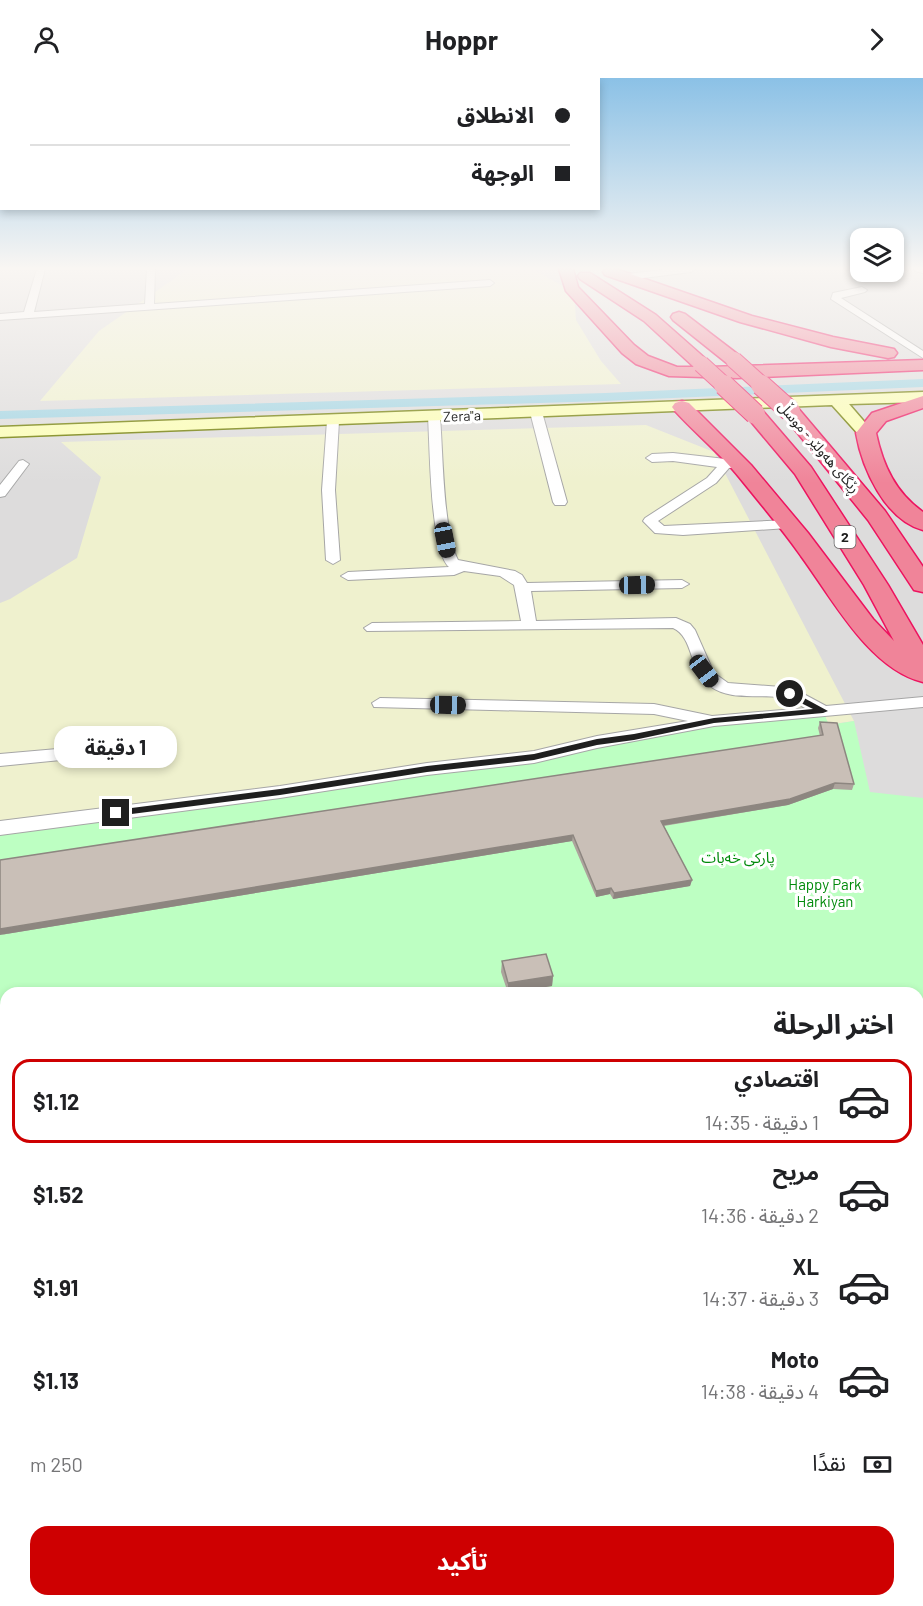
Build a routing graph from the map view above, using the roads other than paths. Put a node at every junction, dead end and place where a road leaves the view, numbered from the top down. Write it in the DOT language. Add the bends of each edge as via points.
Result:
graph roads {
  1 [pos="620,340"];
  2 [pos="675,340"];
  3 [pos="708,340"];
  4 [pos="828,340"];
  5 [pos="899,340"];
  6 [pos="923,356"];
  7 [pos="923,365"];
  8 [pos="923,397"];
  9 [pos="837,401"];
  10 [pos="923,402"];
  11 [pos="682,407"];
  12 [pos="536,412"];
  13 [pos="435,417"];
  14 [pos="333,421"];
  15 [pos="0,432"];
  16 [pos="866,434"];
  17 [pos="652,458"];
  18 [pos="22,464"];
  19 [pos="732,464"];
  20 [pos="0,493"];
  21 [pos="560,502"];
  22 [pos="923,523"];
  23 [pos="788,524"];
  24 [pos="333,560"];
  25 [pos="461,567"];
  26 [pos="348,576"];
  27 [pos="682,584"];
  28 [pos="923,585"];
  29 [pos="524,587"];
  30 [pos="529,626"];
  31 [pos="372,628"];
  32 [pos="923,669"];
  33 [pos="923,674"];
  34 [pos="923,702"];
  35 [pos="380,703"];
  36 [pos="823,711"];
  37 [pos="714,721"];
  38 [pos="126,749"];
  39 [pos="0,760"];
  40 [pos="0,828"];
  1 -- 7 [label="highway" via="642,360 675,372 737,374"];
  2 -- 32 [label="highway, ڕێگای هەولێر - موسڵ / 2, bridge" via="755,414 804,471"];
  3 -- 28 [label="highway, ڕێگای هەولێر - موسڵ, bridge" via="790,411 877,516"];
  4 -- 6 [label="highway"];
  5 -- 6 [label="street"];
  8 -- 9 [label="street, Zera\"a"];
  9 -- 11 [label="street, Zera\"a"];
  9 -- 16 [label="street"];
  10 -- 16 [label="highway" via="879,417"];
  11 -- 12 [label="street, Zera\"a"];
  11 -- 19 [label="highway"];
  12 -- 13 [label="street, Zera\"a"];
  12 -- 21 [label="street"];
  13 -- 14 [label="street, Zera\"a"];
  13 -- 25 [label="street" via="442,524 448,557"];
  14 -- 15 [label="street, Zera\"a"];
  14 -- 24 [label="street" via="327,482"];
  16 -- 22 [label="highway" via="877,474 889,494"];
  17 -- 19 [label="street" via="667,455"];
  18 -- 20 [label="street"];
  19 -- 23 [label="highway"];
  19 -- 23 [label="street" via="650,521 660,530 682,531"];
  23 -- 33 [label="highway" via="880,644"];
  25 -- 26 [label="street" via="454,571"];
  25 -- 29 [label="street" via="508,573"];
  27 -- 29 [label="street"];
  29 -- 30 [label="street"];
  30 -- 31 [label="street"];
  30 -- 36 [label="street" via="676,623 691,630 704,671 712,682 729,690 764,689 790,694"];
  34 -- 36 [label="street"];
  35 -- 37 [label="street" via="654,709"];
  36 -- 37 [label="street"];
  37 -- 40 [label="street" via="534,757"];
  38 -- 39 [label="street"];
}
